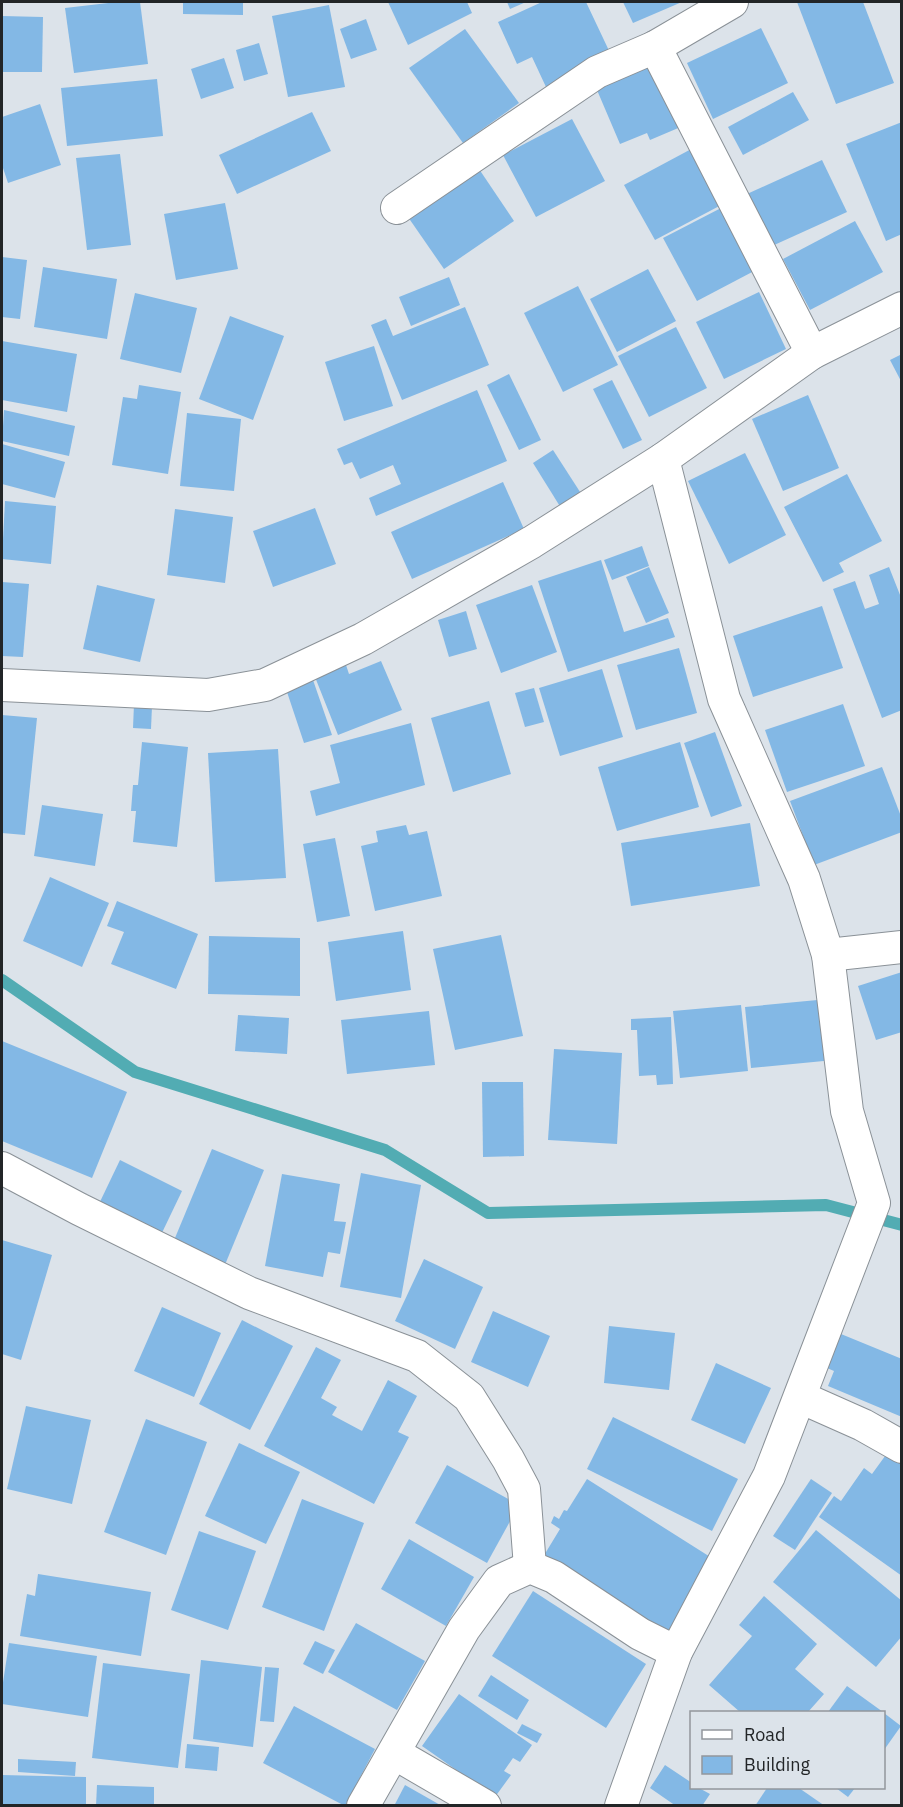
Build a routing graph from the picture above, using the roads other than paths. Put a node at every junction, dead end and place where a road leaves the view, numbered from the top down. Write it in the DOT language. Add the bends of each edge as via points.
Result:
graph roads {
  1 [pos="732,2"];
  2 [pos="656,47"];
  3 [pos="397,208"];
  4 [pos="902,308"];
  5 [pos="812,352"];
  6 [pos="663,459"];
  7 [pos="2,685"];
  8 [pos="902,947"];
  9 [pos="828,956"];
  10 [pos="2,1168"];
  11 [pos="800,1397"];
  12 [pos="902,1447"];
  13 [pos="530,1567"];
  14 [pos="676,1652"];
  15 [pos="394,1753"];
  16 [pos="363,1806"];
  17 [pos="485,1806"];
  18 [pos="621,1806"];
  1 -- 2 [label="street"];
  2 -- 3 [label="street" via="597,72"];
  2 -- 5 [label="street"];
  4 -- 5 [label="street"];
  5 -- 6 [label="street"];
  6 -- 7 [label="street" via="532,542 383,628 265,685 208,695"];
  6 -- 9 [label="street" via="724,699 804,879"];
  8 -- 9 [label="street"];
  9 -- 11 [label="street" via="847,1111 870,1214"];
  10 -- 13 [label="street" via="249,1293 417,1356 469,1397 508,1459 524,1490"];
  11 -- 12 [label="street"];
  11 -- 14 [label="street" via="769,1476"];
  13 -- 14 [label="street" via="554,1577 639,1634"];
  13 -- 15 [label="street" via="499,1581 464,1629"];
  14 -- 18 [label="street"];
  15 -- 16 [label="street"];
  15 -- 17 [label="street"];
}
